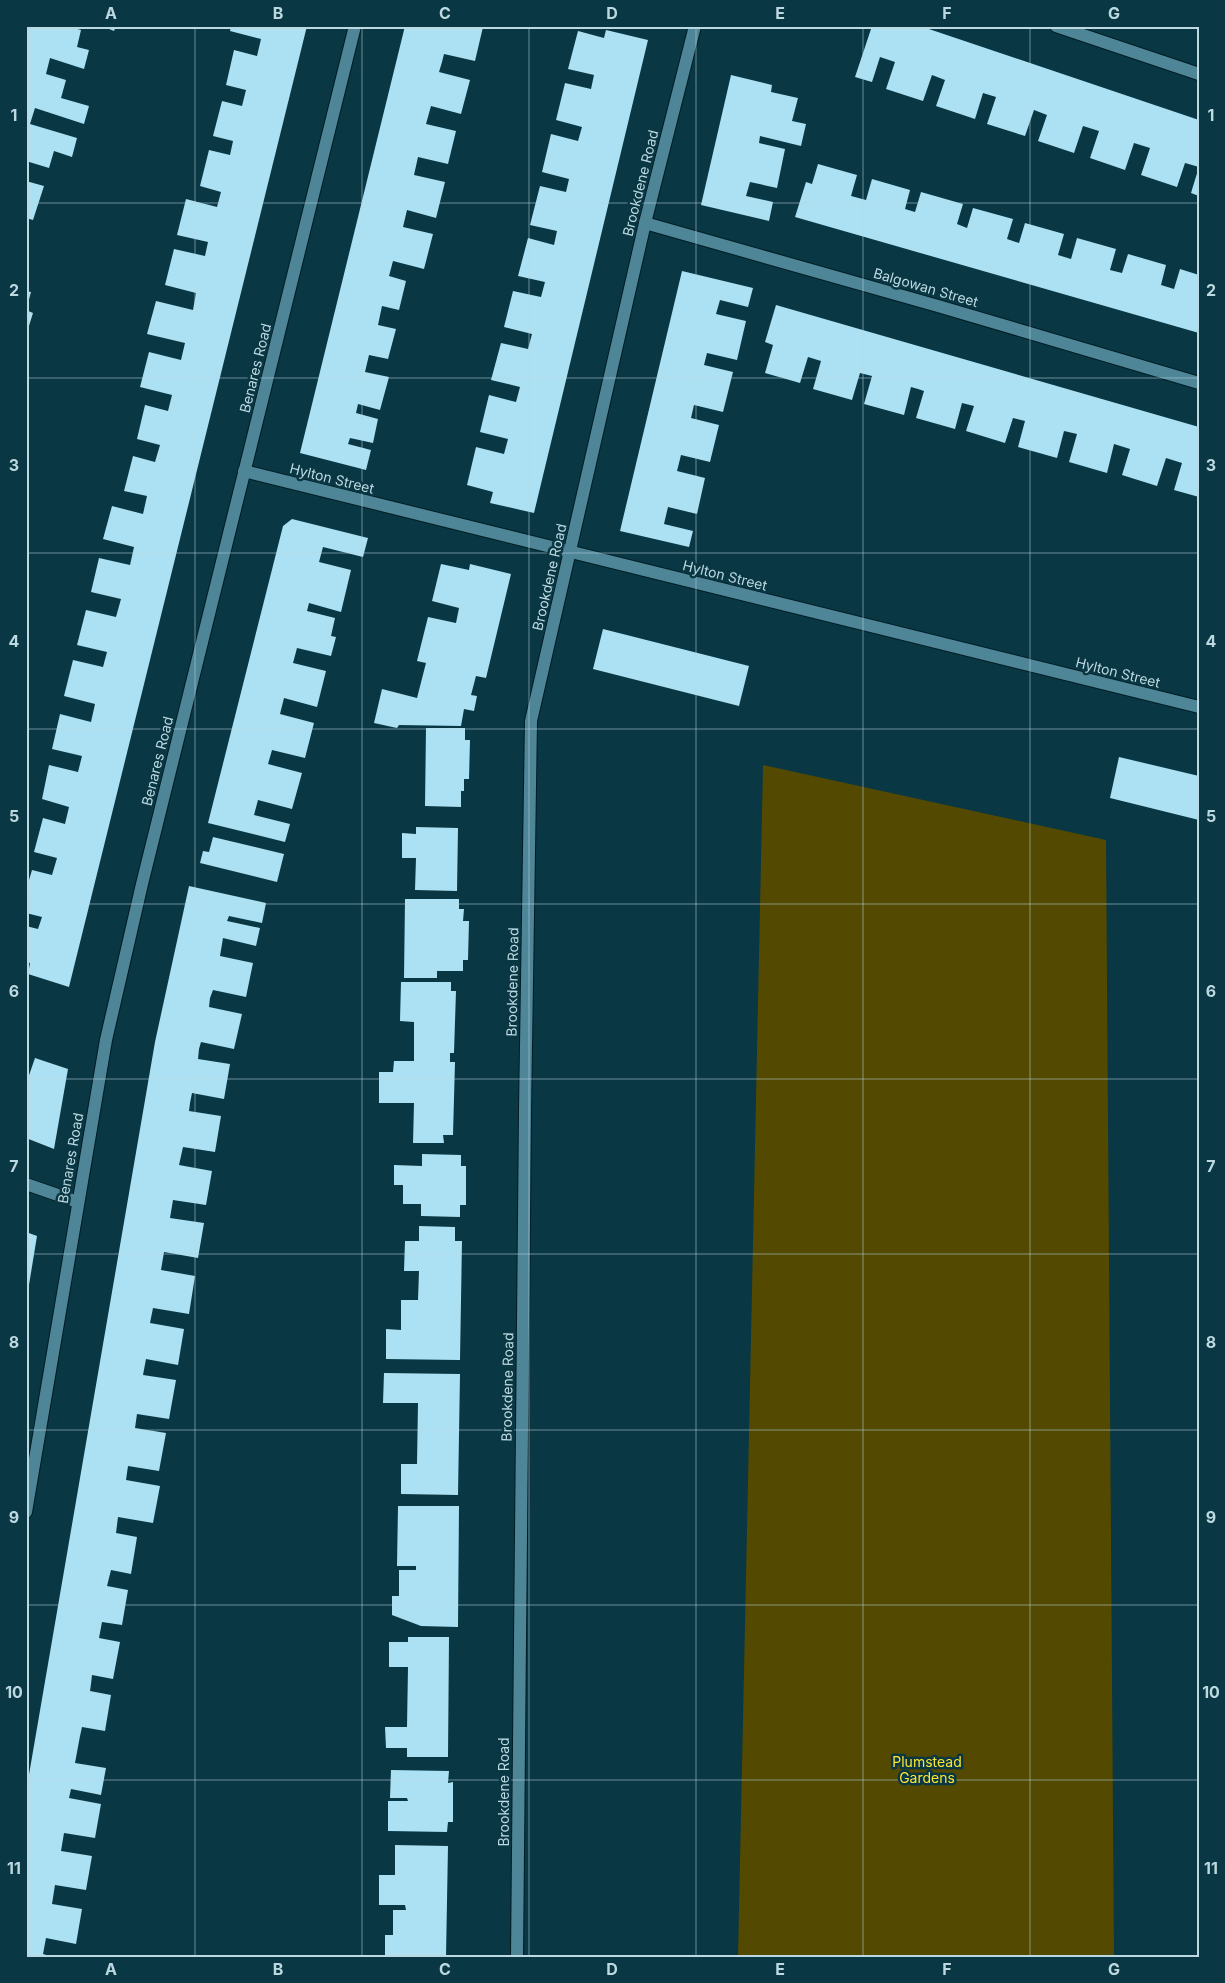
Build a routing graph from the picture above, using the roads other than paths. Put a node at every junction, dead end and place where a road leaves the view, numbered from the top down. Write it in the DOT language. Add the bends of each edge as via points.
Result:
graph roads {
  1 [pos="355,26"];
  2 [pos="695,26"];
  3 [pos="1056,26"];
  4 [pos="1199,74"];
  5 [pos="645,223"];
  6 [pos="1199,383"];
  7 [pos="244,471"];
  8 [pos="570,553"];
  9 [pos="1199,707"];
  10 [pos="26,1184"];
  11 [pos="78,1202"];
  12 [pos="26,1512"];
  13 [pos="517,1957"];
  1 -- 7 [label="street, Benares Road"];
  2 -- 5 [label="street, Brookdene Road"];
  3 -- 4 [label="street"];
  5 -- 6 [label="street, Balgowan Street"];
  5 -- 8 [label="street, Brookdene Road"];
  7 -- 8 [label="street, Hylton Street"];
  7 -- 11 [label="street, Benares Road" via="106,1040"];
  8 -- 9 [label="street, Hylton Street"];
  8 -- 13 [label="street, Brookdene Road" via="530,721"];
  10 -- 11 [label="street"];
  11 -- 12 [label="street, Benares Road"];
}
